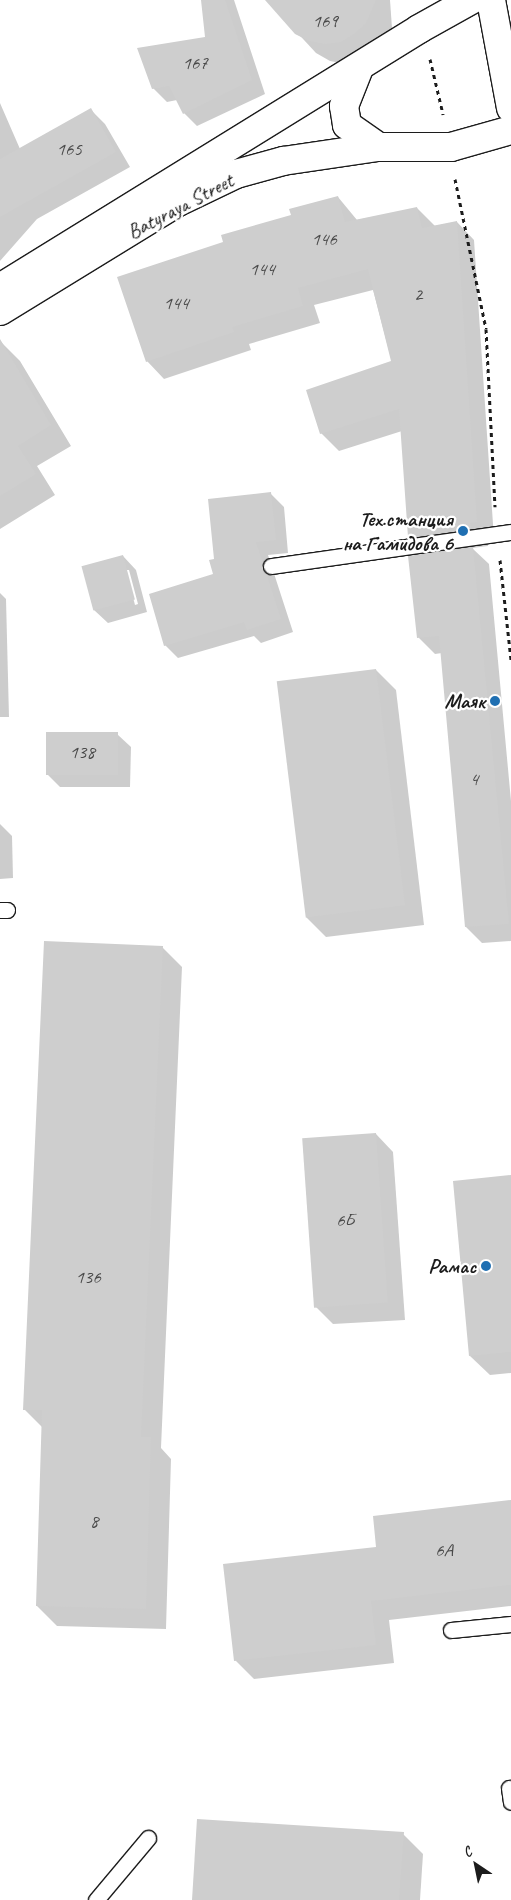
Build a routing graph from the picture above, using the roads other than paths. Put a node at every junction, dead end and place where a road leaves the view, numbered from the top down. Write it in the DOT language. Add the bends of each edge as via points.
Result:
graph roads {
  1 [pos="471,0"];
  2 [pos="491,0"];
  3 [pos="360,68"];
  4 [pos="511,108"];
  5 [pos="511,130"];
  6 [pos="378,147"];
  7 [pos="0,288"];
  8 [pos="0,311"];
  9 [pos="504,533"];
  10 [pos="271,566"];
  11 [pos="511,1624"];
  12 [pos="451,1630"];
  13 [pos="148,1838"];
  14 [pos="96,1900"];
  1 -- 3 [label="main road, Batyraya Street"];
  2 -- 4 [label="main road"];
  3 -- 6 [label="main road" via="344,106 347,125"];
  3 -- 7 [label="main road, Batyraya Street"];
  5 -- 6 [label="main road, Batyraya Street" via="451,147"];
  6 -- 8 [label="main road, Batyraya Street" via="283,161 236,174 176,203"];
  9 -- 10 [label="lane"];
  11 -- 12 [label="lane"];
  13 -- 14 [label="lane"];
}
